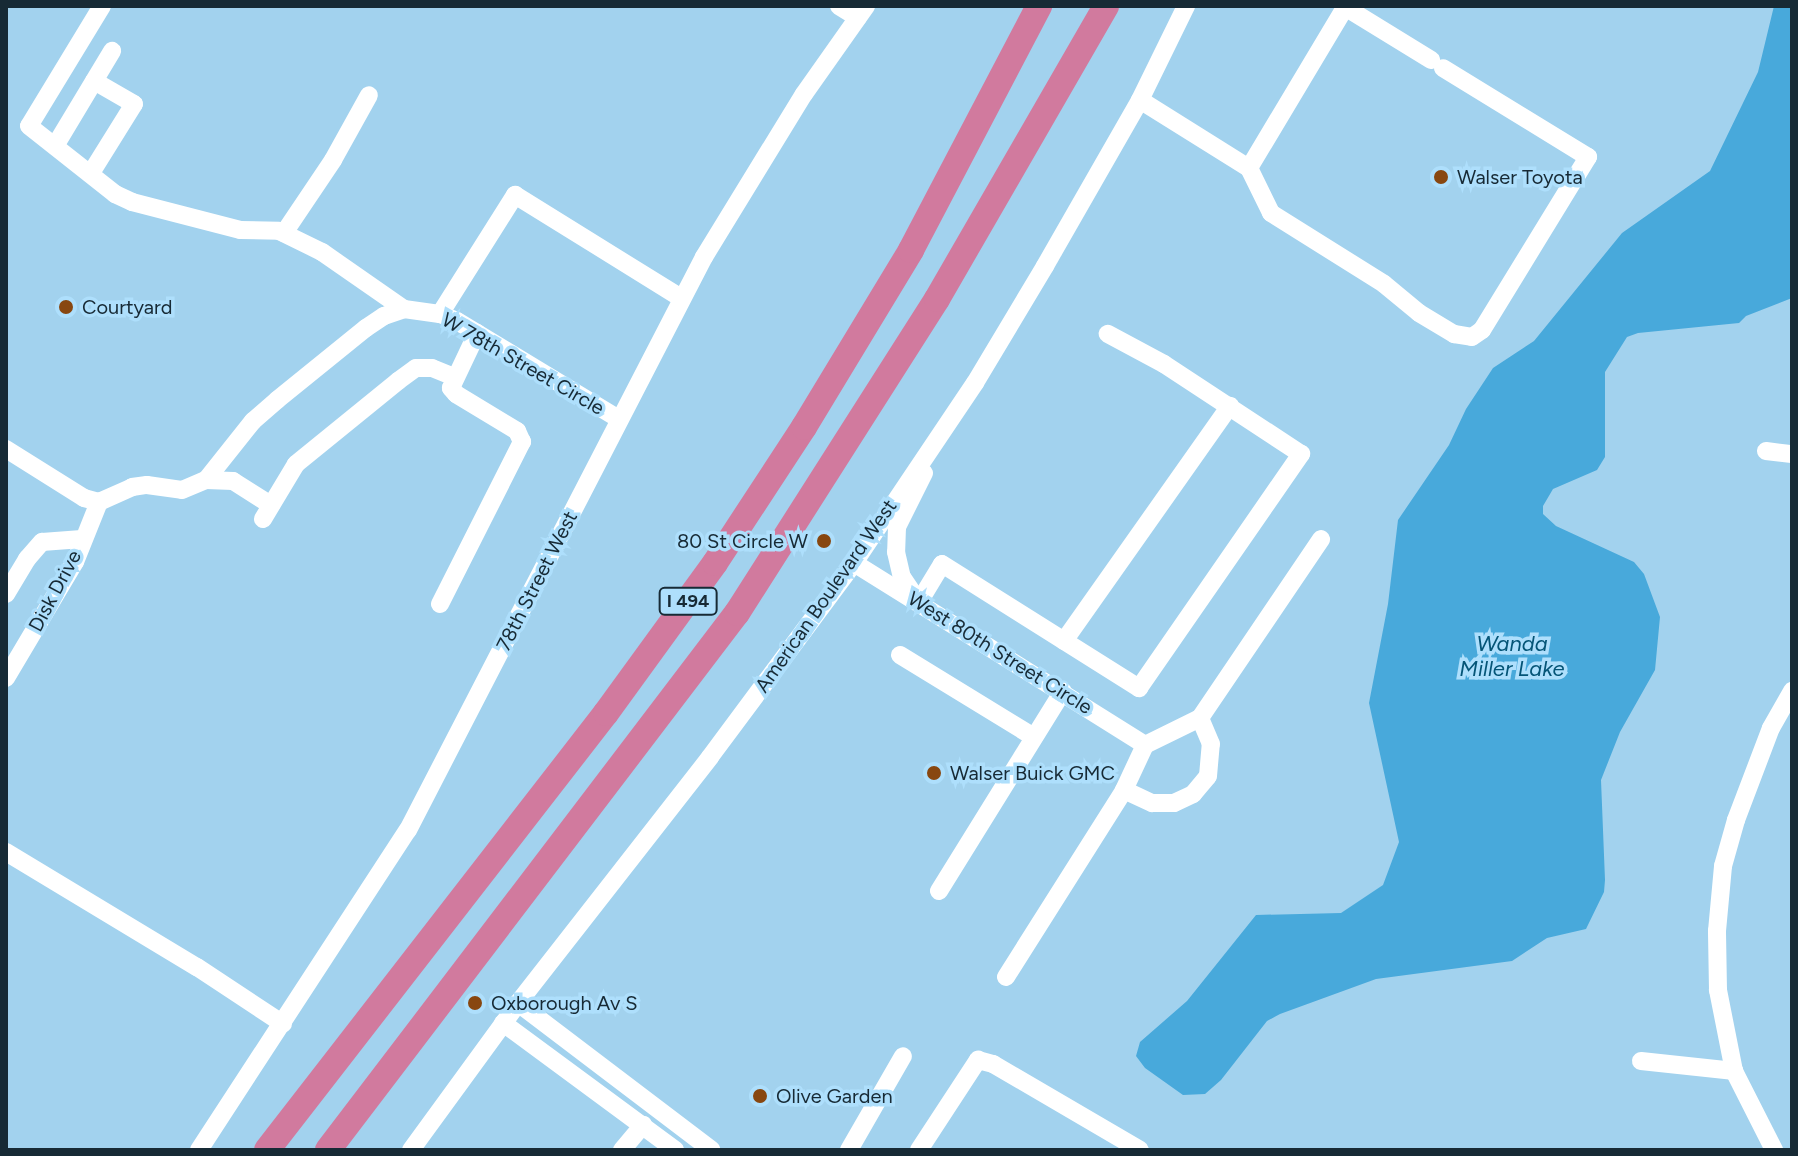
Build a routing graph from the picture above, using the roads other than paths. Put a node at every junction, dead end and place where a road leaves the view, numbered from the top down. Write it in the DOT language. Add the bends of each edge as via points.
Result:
graph roads {
  1 [pos="102,6"];
  2 [pos="839,6"];
  3 [pos="1039,6"];
  4 [pos="1087,6"];
  5 [pos="1106,6"];
  6 [pos="1186,6"];
  7 [pos="1345,6"];
  8 [pos="862,12"];
  9 [pos="112,51"];
  10 [pos="94,81"];
  11 [pos="369,95"];
  12 [pos="1140,100"];
  13 [pos="55,146"];
  14 [pos="1249,168"];
  15 [pos="91,173"];
  16 [pos="1002,182"];
  17 [pos="284,233"];
  18 [pos="681,298"];
  19 [pos="404,309"];
  20 [pos="440,314"];
  21 [pos="477,333"];
  22 [pos="1108,334"];
  23 [pos="454,377"];
  24 [pos="963,400"];
  25 [pos="1230,406"];
  26 [pos="619,419"];
  27 [pos="6,449"];
  28 [pos="1766,451"];
  29 [pos="1792,454"];
  30 [pos="206,480"];
  31 [pos="99,502"];
  32 [pos="82,539"];
  33 [pos="1321,539"];
  34 [pos="854,563"];
  35 [pos="6,594"];
  36 [pos="919,602"];
  37 [pos="440,604"];
  38 [pos="1064,641"];
  39 [pos="900,655"];
  40 [pos="6,678"];
  41 [pos="1063,691"];
  42 [pos="1792,691"];
  43 [pos="1200,718"];
  44 [pos="1034,737"];
  45 [pos="1145,745"];
  46 [pos="1124,790"];
  47 [pos="6,852"];
  48 [pos="939,891"];
  49 [pos="1006,977"];
  50 [pos="518,1003"];
  51 [pos="503,1023"];
  52 [pos="283,1024"];
  53 [pos="903,1056"];
  54 [pos="1641,1061"];
  55 [pos="1734,1071"];
  56 [pos="643,1125"];
  57 [pos="199,1150"];
  58 [pos="267,1150"];
  59 [pos="328,1150"];
  60 [pos="411,1150"];
  61 [pos="622,1150"];
  62 [pos="675,1150"];
  63 [pos="712,1150"];
  64 [pos="849,1150"];
  65 [pos="919,1150"];
  66 [pos="1140,1150"];
  67 [pos="1774,1150"];
  1 -- 13 [label="street" via="29,126"];
  2 -- 8 [label="street"];
  3 -- 58 [label="highway, I 494" via="911,250 715,563 606,713"];
  4 -- 16 [label="highway, I 494"];
  5 -- 16 [label="highway"];
  6 -- 12 [label="street, American Boulevard West"];
  7 -- 14 [label="street"];
  7 -- 14 [label="street" via="1588,157 1482,330 1472,337 1454,334 1271,213"];
  8 -- 18 [label="street, 78th Street West" via="757,168"];
  9 -- 10 [label="street"];
  10 -- 13 [label="street"];
  10 -- 15 [label="street" via="134,104"];
  11 -- 17 [label="street"];
  12 -- 14 [label="street"];
  12 -- 24 [label="street, American Boulevard West"];
  13 -- 15 [label="street"];
  15 -- 17 [label="street" via="115,194 168,214 240,230"];
  16 -- 59 [label="highway, I 494" via="937,299 737,613"];
  17 -- 19 [label="street" via="322,252"];
  18 -- 20 [label="street" via="515,195"];
  18 -- 26 [label="street, 78th Street West"];
  19 -- 20 [label="street, W 78th Street Circle"];
  19 -- 30 [label="street" via="366,328 277,400 253,421"];
  20 -- 21 [label="street, W 78th Street Circle"];
  21 -- 23 [label="street"];
  21 -- 26 [label="street, W 78th Street Circle"];
  22 -- 25 [label="street"];
  23 -- 30 [label="street" via="416,368 296,464 267,512 233,481"];
  23 -- 37 [label="street" via="451,388 456,394 517,431 522,442"];
  24 -- 34 [label="street, American Boulevard West"];
  24 -- 36 [label="street" via="897,527 896,562"];
  25 -- 38 [label="street"];
  25 -- 38 [label="street" via="1301,454 1170,646 1139,688"];
  26 -- 52 [label="street, 78th Street West" via="440,773"];
  27 -- 31 [label="street"];
  28 -- 29 [label="street"];
  30 -- 31 [label="street" via="182,490 132,487"];
  31 -- 32 [label="street, Disk Drive"];
  32 -- 35 [label="street" via="42,542"];
  32 -- 40 [label="street, Disk Drive" via="75,562"];
  33 -- 43 [label="street"];
  34 -- 36 [label="street, West 80th Street Circle"];
  34 -- 50 [label="street, American Boulevard West"];
  36 -- 38 [label="street" via="942,564"];
  36 -- 41 [label="street, West 80th Street Circle"];
  39 -- 44 [label="street"];
  41 -- 44 [label="street"];
  41 -- 45 [label="street, West 80th Street Circle"];
  42 -- 55 [label="street" via="1771,728 1723,866 1718,990"];
  43 -- 45 [label="street"];
  43 -- 46 [label="street" via="1211,744 1208,776 1193,794 1174,803 1152,803"];
  44 -- 48 [label="street"];
  45 -- 46 [label="street"];
  46 -- 49 [label="street"];
  47 -- 52 [label="street"];
  50 -- 51 [label="street, American Boulevard West"];
  50 -- 63 [label="street"];
  51 -- 56 [label="street"];
  51 -- 60 [label="street, American Boulevard West"];
  52 -- 57 [label="street, 78th Street West"];
  53 -- 64 [label="street"];
  54 -- 55 [label="street"];
  55 -- 67 [label="street"];
  56 -- 61 [label="street"];
  56 -- 62 [label="street"];
  65 -- 66 [label="street" via="978,1060"];
}
